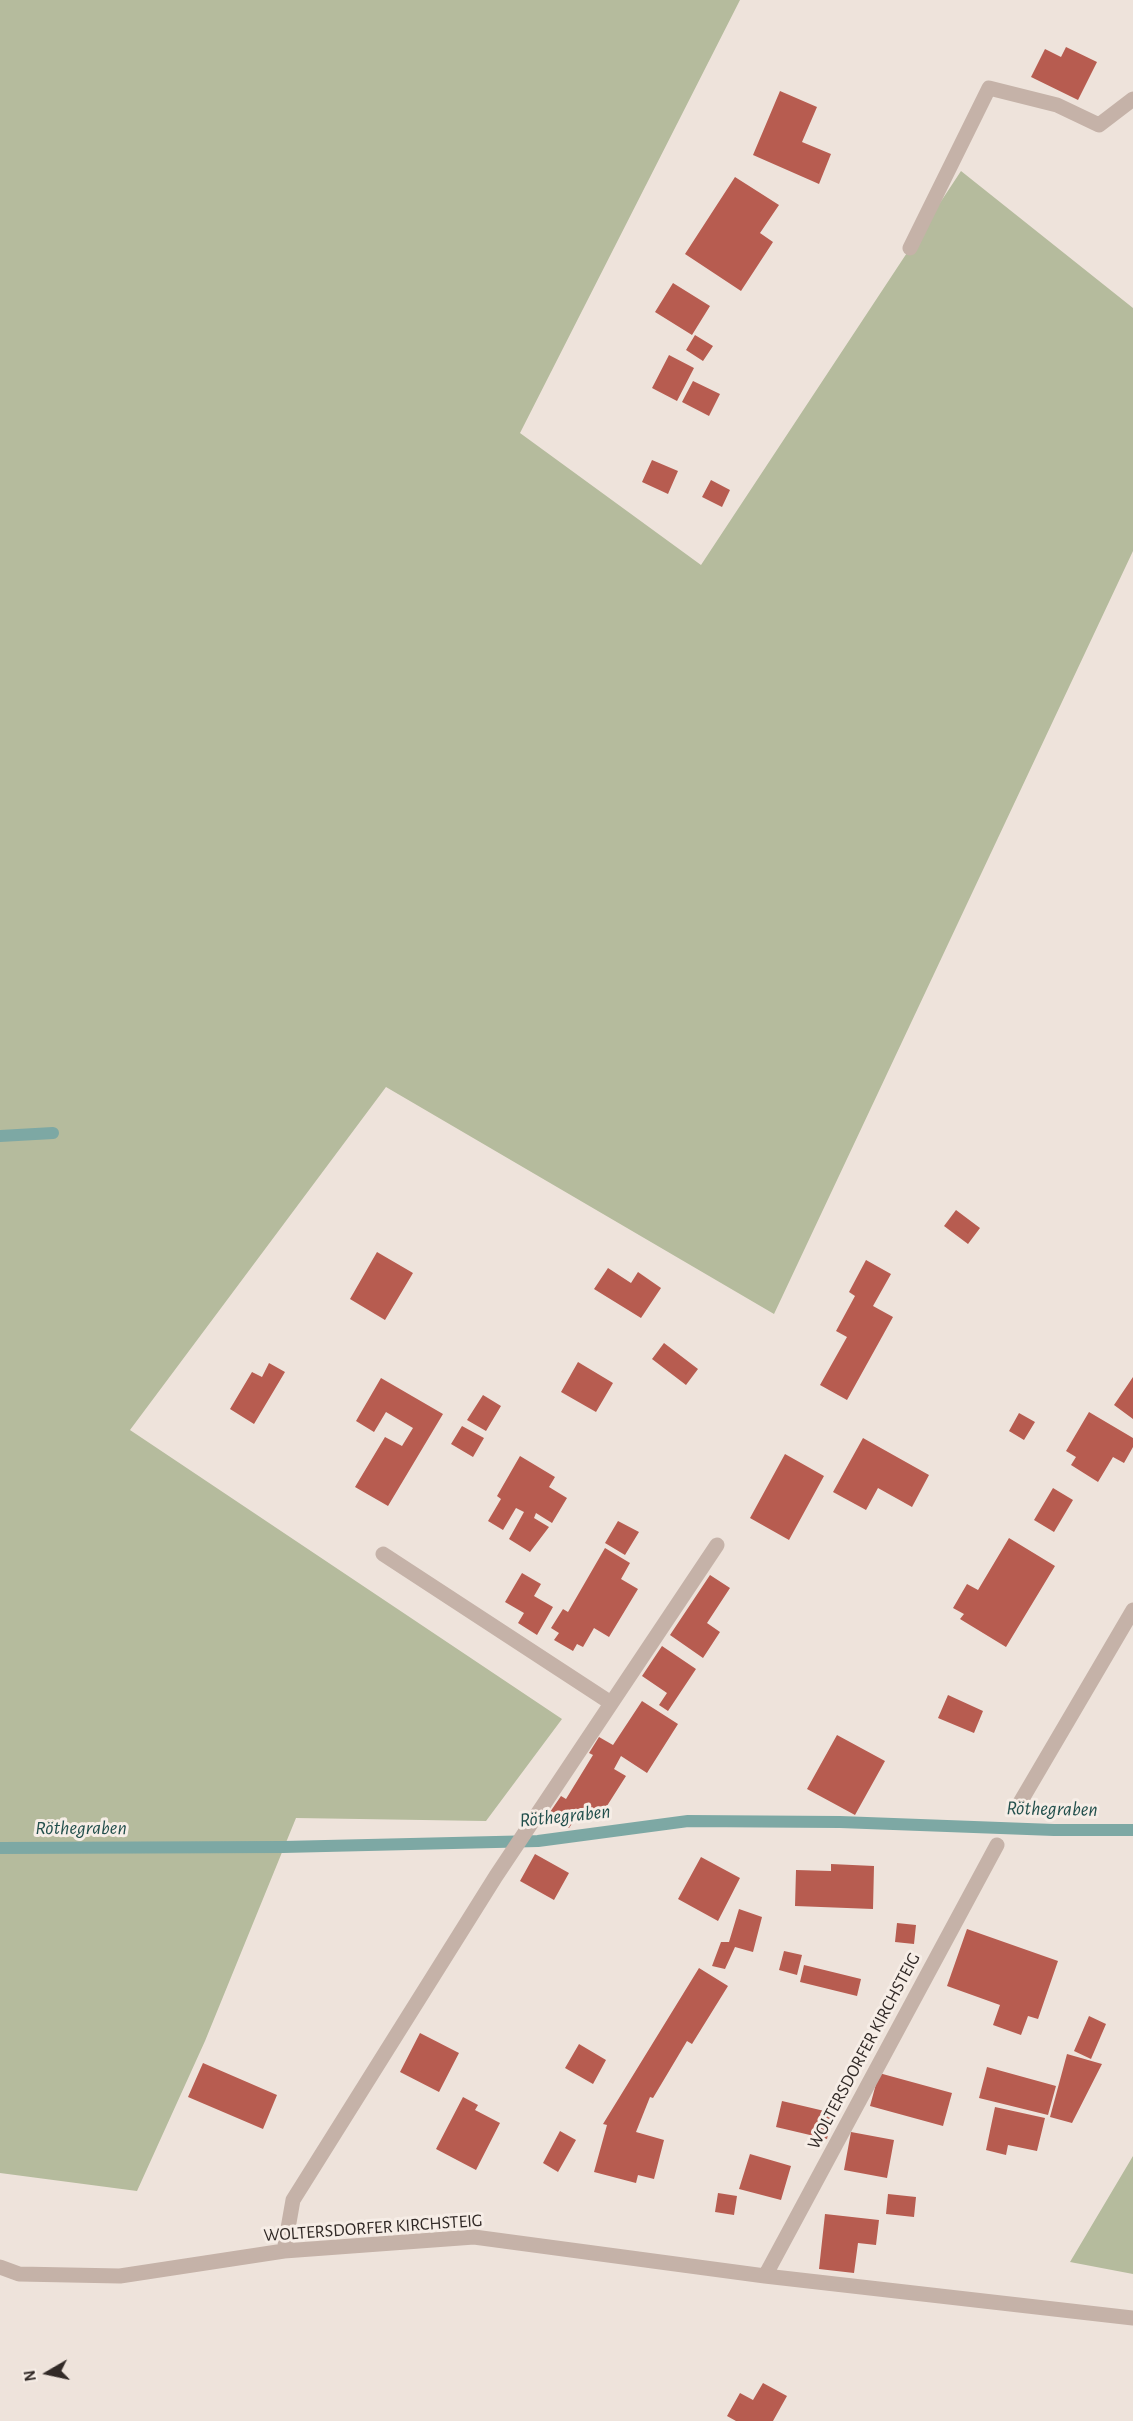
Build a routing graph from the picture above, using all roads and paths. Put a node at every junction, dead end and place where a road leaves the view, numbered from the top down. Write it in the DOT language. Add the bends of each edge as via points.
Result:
graph roads {
  1 [pos="1133,99"];
  2 [pos="910,248"];
  3 [pos="717,1545"];
  4 [pos="383,1554"];
  5 [pos="1133,1610"];
  6 [pos="611,1703"];
  7 [pos="1018,1806"];
  8 [pos="997,1845"];
  9 [pos="284,2251"];
  10 [pos="0,2267"];
  11 [pos="765,2276"];
  12 [pos="1133,2318"];
  1 -- 2 [label="street" via="1099,125 1057,105 989,88"];
  3 -- 6 [label="street"];
  4 -- 6 [label="street"];
  5 -- 7 [label="street"];
  6 -- 9 [label="street" via="496,1876 293,2200"];
  8 -- 11 [label="street, WOLTERSDORFER KIRCHSTEIG"];
  9 -- 10 [label="street, WOLTERSDORFER KIRCHSTEIG" via="120,2276 19,2274"];
  9 -- 11 [label="street, WOLTERSDORFER KIRCHSTEIG" via="474,2236"];
  11 -- 12 [label="street, WOLTERSDORFER KIRCHSTEIG"];
}
